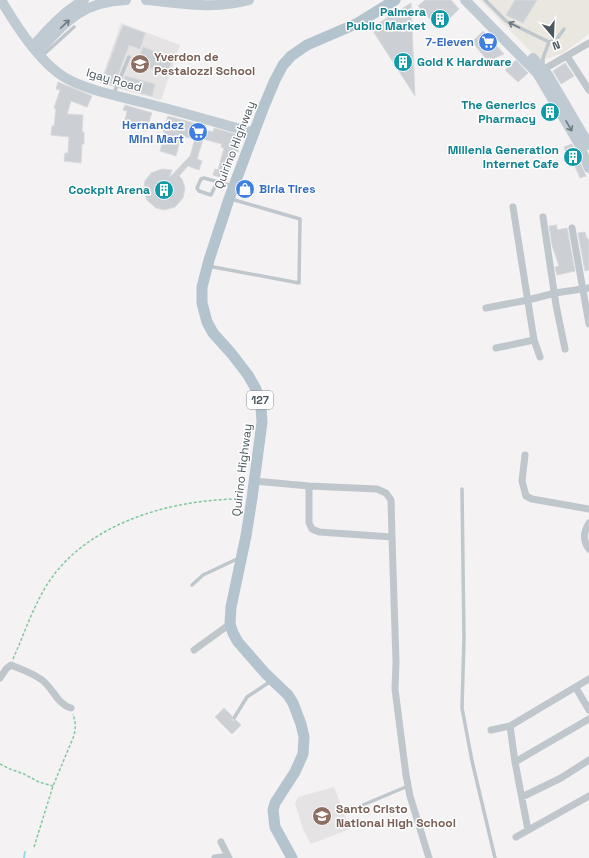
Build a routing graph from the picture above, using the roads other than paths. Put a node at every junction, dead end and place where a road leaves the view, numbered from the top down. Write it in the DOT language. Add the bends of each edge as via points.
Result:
graph roads {
  1 [pos="1,0"];
  2 [pos="84,0"];
  3 [pos="126,0"];
  4 [pos="146,0"];
  5 [pos="249,0"];
  6 [pos="395,0"];
  7 [pos="465,0"];
  8 [pos="474,0"];
  9 [pos="485,0"];
  10 [pos="199,3"];
  11 [pos="74,27"];
  12 [pos="564,28"];
  13 [pos="549,42"];
  14 [pos="589,43"];
  15 [pos="37,51"];
  16 [pos="567,56"];
  17 [pos="129,57"];
  18 [pos="541,71"];
  19 [pos="589,90"];
  20 [pos="114,94"];
  21 [pos="254,133"];
  22 [pos="589,145"];
  23 [pos="589,168"];
  24 [pos="217,182"];
  25 [pos="234,186"];
  26 [pos="229,199"];
  27 [pos="513,208"];
  28 [pos="543,217"];
  29 [pos="572,228"];
  30 [pos="207,265"];
  31 [pos="586,289"];
  32 [pos="555,293"];
  33 [pos="528,300"];
  34 [pos="486,308"];
  35 [pos="589,324"];
  36 [pos="534,340"];
  37 [pos="496,348"];
  38 [pos="565,349"];
  39 [pos="540,357"];
  40 [pos="525,455"];
  41 [pos="254,481"];
  42 [pos="309,486"];
  43 [pos="462,489"];
  44 [pos="589,509"];
  45 [pos="589,523"];
  46 [pos="392,537"];
  47 [pos="589,548"];
  48 [pos="242,557"];
  49 [pos="192,585"];
  50 [pos="230,624"];
  51 [pos="194,650"];
  52 [pos="0,678"];
  53 [pos="589,679"];
  54 [pos="272,681"];
  55 [pos="576,688"];
  56 [pos="71,708"];
  57 [pos="589,710"];
  58 [pos="234,718"];
  59 [pos="589,719"];
  60 [pos="510,726"];
  61 [pos="491,730"];
  62 [pos="589,760"];
  63 [pos="515,762"];
  64 [pos="408,786"];
  65 [pos="589,796"];
  66 [pos="522,797"];
  67 [pos="351,810"];
  68 [pos="528,830"];
  69 [pos="516,837"];
  70 [pos="221,842"];
  71 [pos="228,857"];
  72 [pos="215,858"];
  73 [pos="292,858"];
  74 [pos="429,858"];
  75 [pos="495,858"];
  1 -- 15 [label="street, Igay Road"];
  2 -- 15 [label="street" via="58,19"];
  15 -- 3 [label="street, one-way" via="75,15 103,3"];
  4 -- 10 [label="street"];
  5 -- 10 [label="street" via="219,6"];
  6 -- 21 [label="main road, Quirino Highway / 127" via="358,23 307,45 291,56 275,80"];
  7 -- 18 [label="street"];
  8 -- 18 [label="street"];
  13 -- 9 [label="lane, one-way" via="506,21"];
  11 -- 15 [label="lane"];
  12 -- 13 [label="lane" via="556,40"];
  13 -- 18 [label="lane"];
  14 -- 16 [label="street"];
  15 -- 20 [label="street, Igay Road" via="64,77"];
  16 -- 18 [label="street"];
  16 -- 19 [label="street"];
  17 -- 20 [label="lane"];
  18 -- 22 [label="street"];
  18 -- 23 [label="street, one-way"];
  20 -- 21 [label="street, Igay Road"];
  21 -- 25 [label="main road, Quirino Highway / 127"];
  24 -- 24 [label="lane" via="211,195 197,188 204,178"];
  24 -- 25 [label="lane"];
  25 -- 26 [label="main road, Quirino Highway / 127"];
  26 -- 30 [label="main road, Quirino Highway / 127"];
  26 -- 30 [label="lane" via="300,219 299,283"];
  27 -- 33 [label="street"];
  28 -- 32 [label="street"];
  29 -- 31 [label="street"];
  30 -- 41 [label="main road, Quirino Highway / 127" via="202,287 202,303 207,322 213,333 242,366 259,398 262,422"];
  31 -- 32 [label="street"];
  31 -- 35 [label="street"];
  32 -- 33 [label="street"];
  32 -- 38 [label="street"];
  33 -- 34 [label="street"];
  33 -- 36 [label="street"];
  36 -- 37 [label="street"];
  36 -- 39 [label="street"];
  40 -- 44 [label="street" via="522,481 526,496"];
  41 -- 42 [label="street"];
  41 -- 48 [label="main road, Quirino Highway / 127"];
  42 -- 46 [label="street" via="377,489 386,493 391,500"];
  42 -- 46 [label="street" via="309,522 312,529 319,532"];
  43 -- 75 [label="lane" via="462,708"];
  45 -- 47 [label="street" via="585,529 584,540"];
  46 -- 64 [label="street" via="395,689"];
  48 -- 49 [label="lane" via="203,575"];
  48 -- 50 [label="main road, Quirino Highway / 127" via="231,607"];
  50 -- 51 [label="street"];
  50 -- 54 [label="main road, Quirino Highway / 127" via="238,642"];
  52 -- 56 [label="street" via="11,665 42,679 61,702"];
  53 -- 55 [label="street"];
  54 -- 58 [label="lane" via="247,697"];
  54 -- 73 [label="main road, Quirino Highway / 127" via="293,703 304,737 303,754 299,765 273,810 275,827"];
  55 -- 57 [label="street"];
  55 -- 60 [label="street"];
  59 -- 63 [label="street"];
  60 -- 61 [label="street"];
  60 -- 63 [label="street"];
  62 -- 66 [label="street" via="561,778"];
  63 -- 66 [label="street"];
  64 -- 67 [label="lane"];
  64 -- 74 [label="street"];
  65 -- 68 [label="street"];
  66 -- 68 [label="street"];
  68 -- 69 [label="street"];
  70 -- 71 [label="street"];
  71 -- 72 [label="street"];
}
